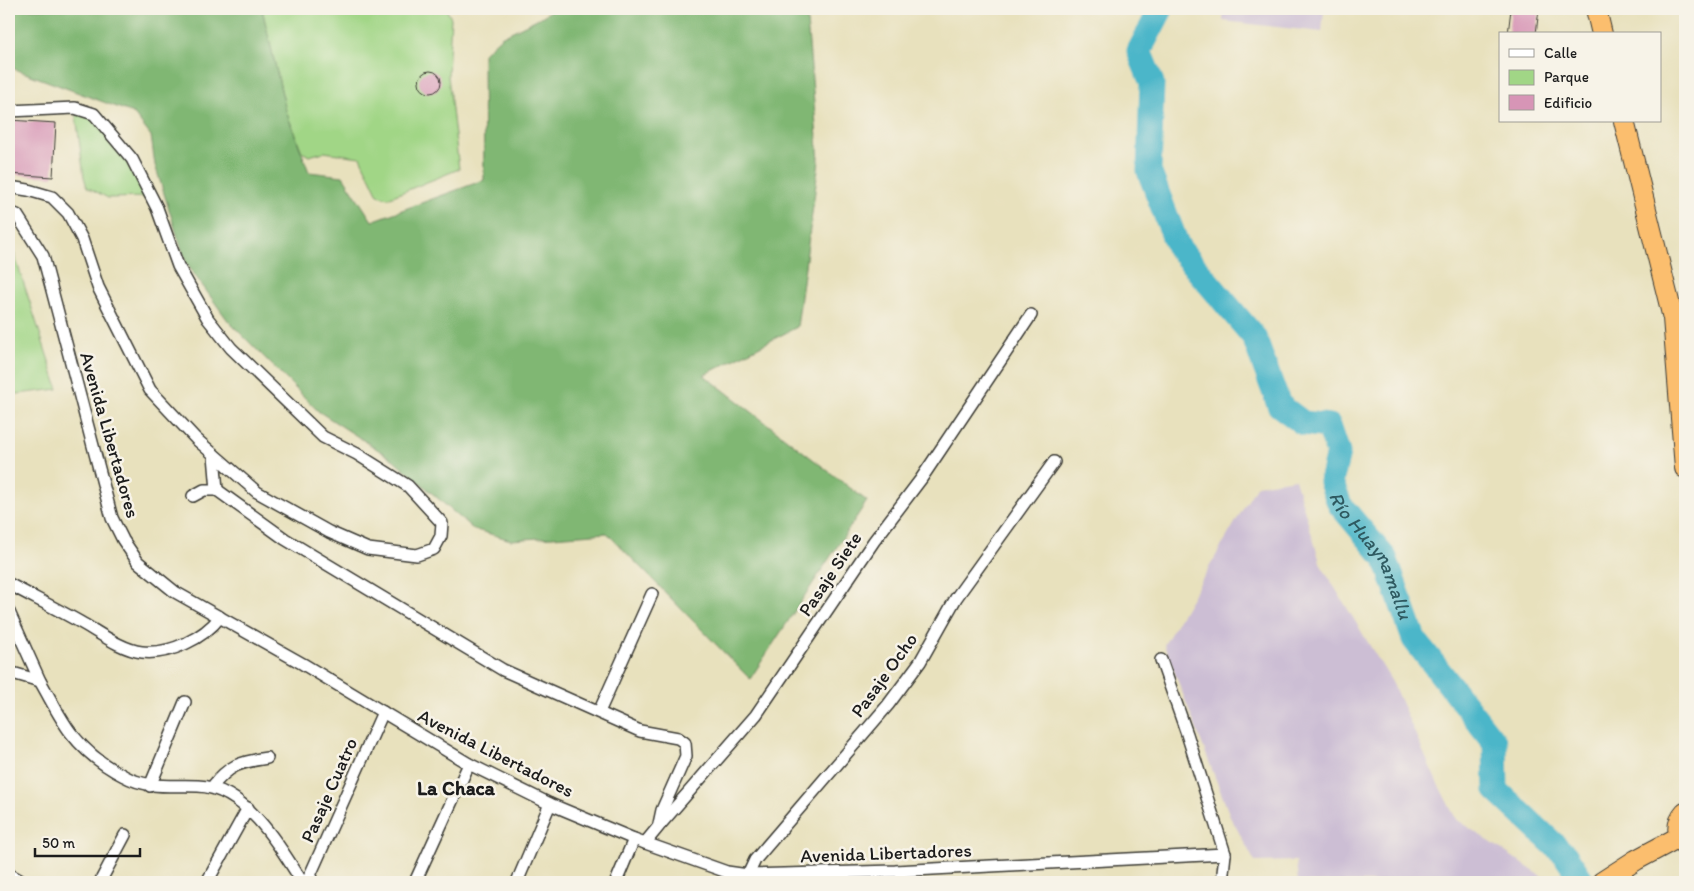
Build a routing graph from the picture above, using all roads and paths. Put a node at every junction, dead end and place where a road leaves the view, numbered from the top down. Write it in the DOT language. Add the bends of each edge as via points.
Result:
graph roads {
  1 [pos="1596,9"];
  2 [pos="1602,32"];
  3 [pos="9,111"];
  4 [pos="1624,122"];
  5 [pos="9,187"];
  6 [pos="9,212"];
  7 [pos="1031,315"];
  8 [pos="214,455"];
  9 [pos="1054,462"];
  10 [pos="1685,468"];
  11 [pos="217,490"];
  12 [pos="193,496"];
  13 [pos="9,584"];
  14 [pos="652,594"];
  15 [pos="9,612"];
  16 [pos="220,617"];
  17 [pos="1161,660"];
  18 [pos="9,672"];
  19 [pos="40,681"];
  20 [pos="185,702"];
  21 [pos="383,712"];
  22 [pos="600,712"];
  23 [pos="267,758"];
  24 [pos="469,764"];
  25 [pos="150,786"];
  26 [pos="212,787"];
  27 [pos="550,804"];
  28 [pos="248,808"];
  29 [pos="1685,813"];
  30 [pos="659,826"];
  31 [pos="125,836"];
  32 [pos="634,839"];
  33 [pos="1682,841"];
  34 [pos="646,843"];
  35 [pos="1225,854"];
  36 [pos="9,874"];
  37 [pos="748,875"];
  38 [pos="724,877"];
  39 [pos="23,882"];
  40 [pos="100,882"];
  41 [pos="207,882"];
  42 [pos="302,882"];
  43 [pos="307,882"];
  44 [pos="415,882"];
  45 [pos="517,882"];
  46 [pos="616,882"];
  47 [pos="1222,882"];
  48 [pos="1602,882"];
  1 -- 2 [label="highway"];
  3 -- 8 [label="street" via="75,108 94,114 132,159 157,208 178,266 208,319 231,348 323,437 408,486 442,523 441,536 434,549 417,555 368,549 329,532 257,492"];
  4 -- 10 [label="highway" via="1673,318"];
  5 -- 8 [label="street" via="52,197 68,213 82,239 98,287 150,390"];
  6 -- 16 [label="street, Avenida Libertadores" via="17,215 43,256 112,518 138,562 174,592"];
  7 -- 30 [label="street, Pasaje Siete" via="756,715"];
  8 -- 11 [label="street"];
  9 -- 37 [label="street, Pasaje Ocho" via="956,598 920,662 888,705 755,860"];
  11 -- 12 [label="street" via="204,490"];
  11 -- 22 [label="street" via="285,539 503,670"];
  13 -- 16 [label="street" via="112,642 142,652 166,650 188,643 213,626"];
  14 -- 22 [label="street"];
  15 -- 19 [label="street"];
  16 -- 21 [label="street, Avenida Libertadores"];
  17 -- 35 [label="street"];
  18 -- 19 [label="street"];
  19 -- 25 [label="street" via="71,733 95,757 125,777"];
  20 -- 25 [label="street"];
  21 -- 24 [label="street, Avenida Libertadores"];
  21 -- 43 [label="street, Pasaje Cuatro"];
  22 -- 30 [label="street" via="640,731 678,738 685,743 686,756 662,810"];
  23 -- 26 [label="street" via="244,762 223,772"];
  24 -- 27 [label="street, Avenida Libertadores"];
  24 -- 44 [label="street"];
  25 -- 26 [label="street"];
  26 -- 28 [label="street"];
  27 -- 32 [label="street, Avenida Libertadores"];
  27 -- 45 [label="street"];
  28 -- 41 [label="street"];
  28 -- 42 [label="street" via="287,857"];
  29 -- 33 [label="highway" via="1678,830"];
  30 -- 34 [label="street, Pasaje Siete"];
  31 -- 40 [label="street"];
  32 -- 34 [label="street, Avenida Libertadores"];
  32 -- 46 [label="street"];
  33 -- 48 [label="highway" via="1636,860"];
  34 -- 38 [label="street, Avenida Libertadores"];
  35 -- 37 [label="street, Avenida Libertadores" via="894,872"];
  35 -- 47 [label="street"];
  36 -- 39 [label="street"];
  37 -- 38 [label="street, Avenida Libertadores"];
}
